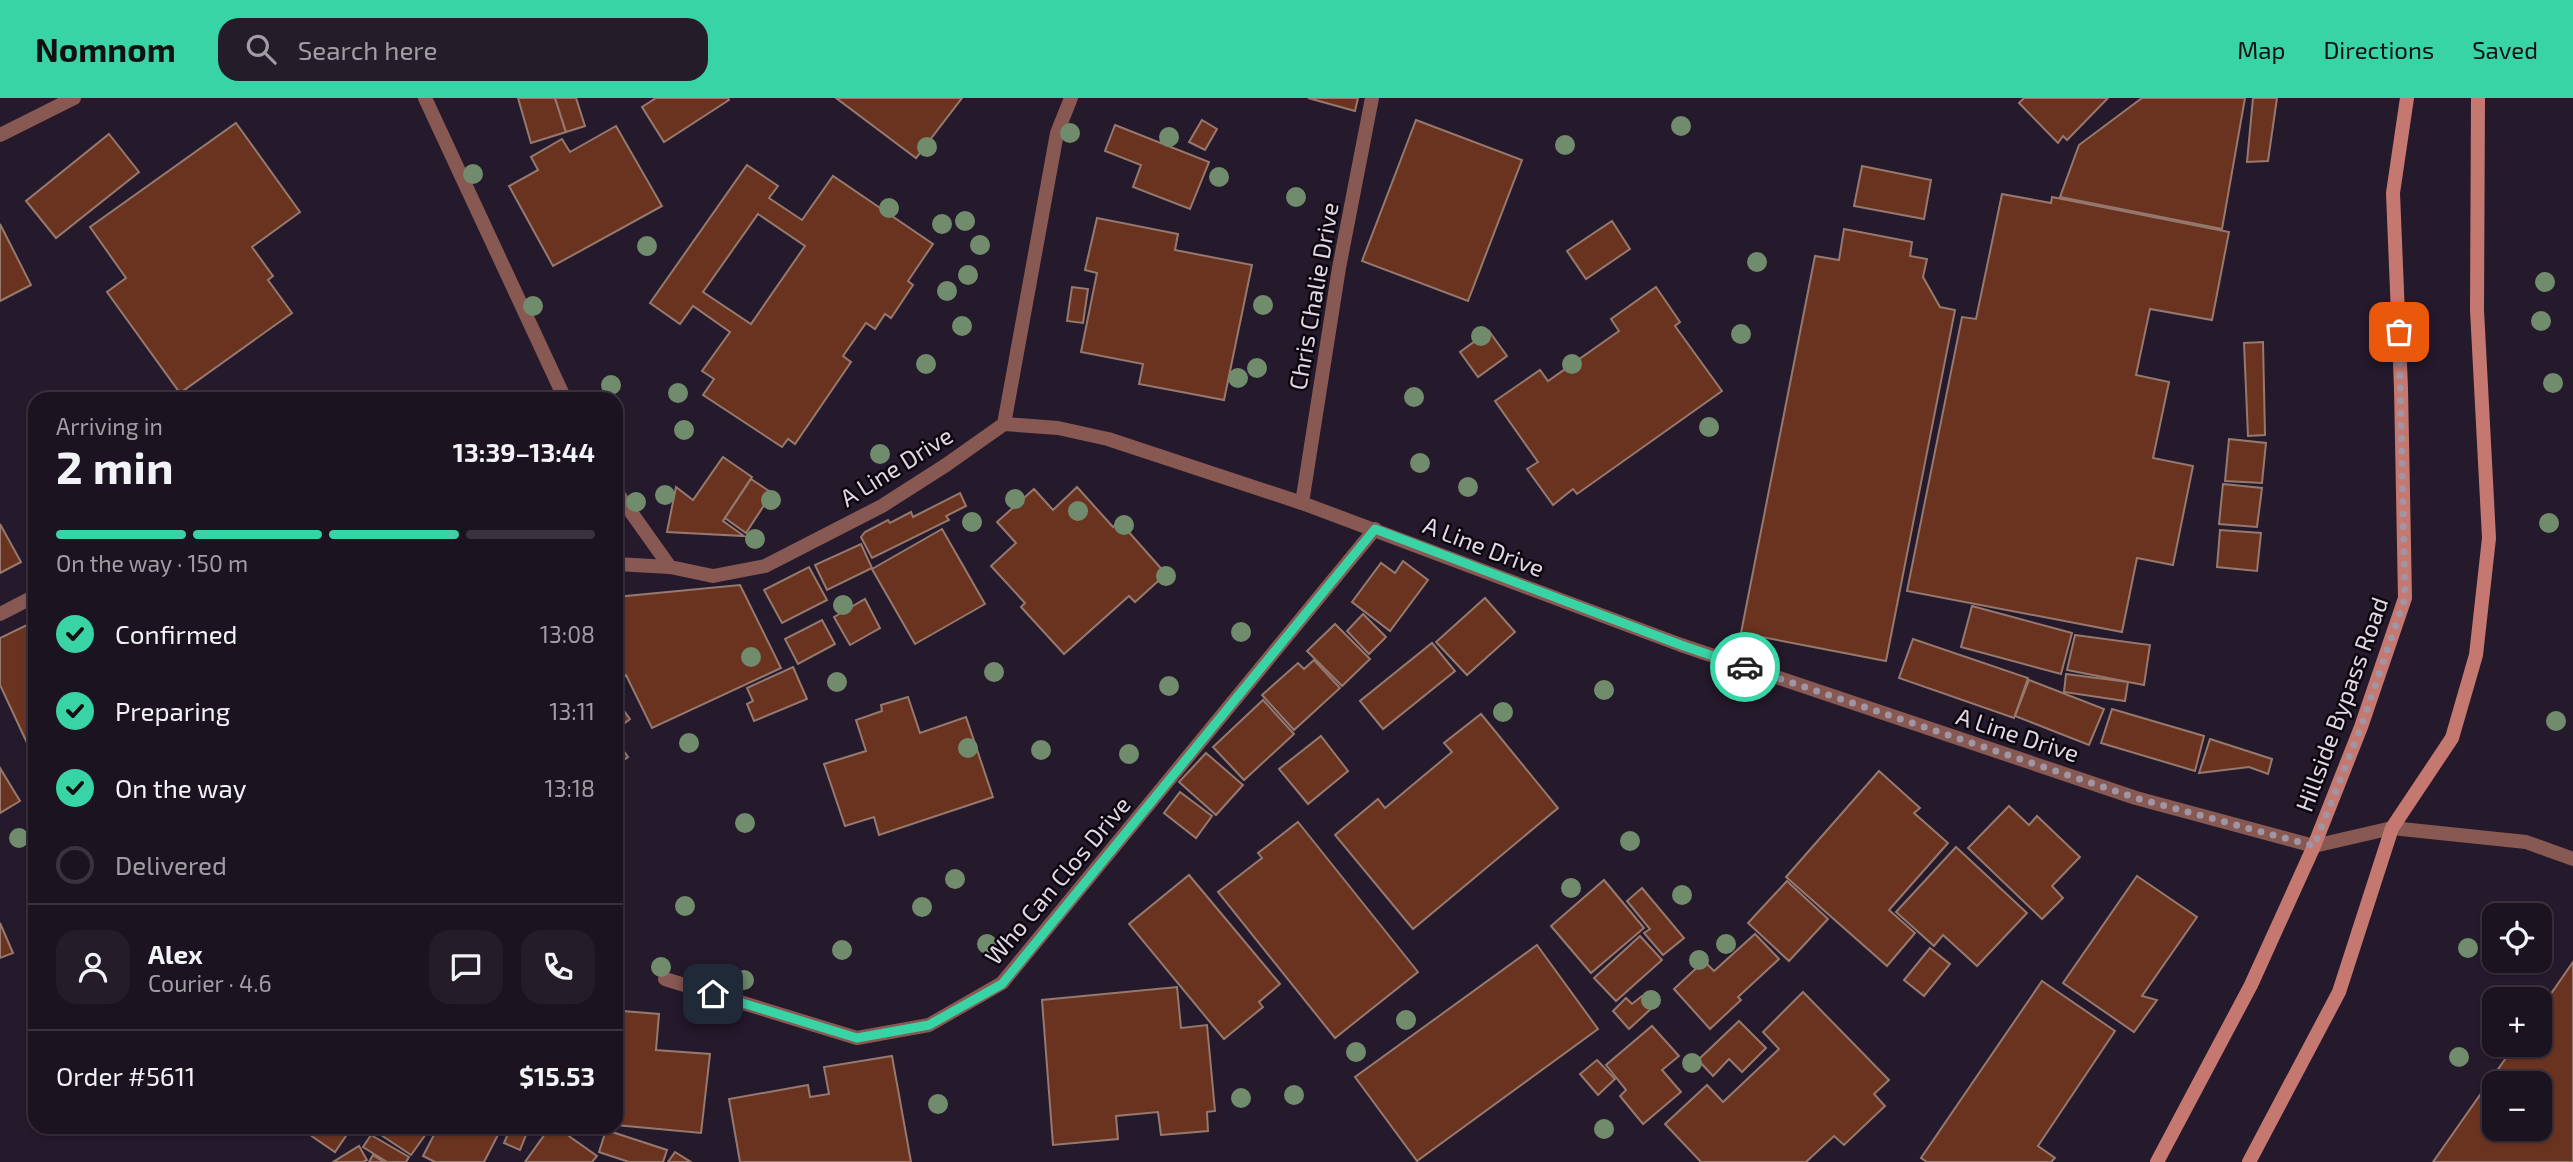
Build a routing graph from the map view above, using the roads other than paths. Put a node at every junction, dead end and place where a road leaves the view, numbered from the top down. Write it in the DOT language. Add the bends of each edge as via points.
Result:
graph roads {
  1 [pos="74,98"];
  2 [pos="425,98"];
  3 [pos="1071,98"];
  4 [pos="1372,98"];
  5 [pos="2407,98"];
  6 [pos="2478,98"];
  7 [pos="0,135"];
  8 [pos="562,392"];
  9 [pos="1004,424"];
  10 [pos="623,501"];
  11 [pos="1302,503"];
  12 [pos="1375,529"];
  13 [pos="623,564"];
  14 [pos="670,567"];
  15 [pos="28,600"];
  16 [pos="0,614"];
  17 [pos="2392,828"];
  18 [pos="2314,846"];
  19 [pos="2573,859"];
  20 [pos="665,979"];
  21 [pos="2157,1162"];
  22 [pos="2249,1162"];
  1 -- 7 [label="street"];
  2 -- 8 [label="street"];
  3 -- 9 [label="street" via="1057,133"];
  4 -- 11 [label="street, Chris Chalie Drive" via="1339,268"];
  5 -- 18 [label="main road, Hillside Bypass Road" via="2393,193 2405,598"];
  6 -- 17 [label="main road" via="2477,310 2489,538 2477,642 2452,738"];
  9 -- 11 [label="street, A Line Drive" via="1058,428 1108,439"];
  9 -- 14 [label="street, A Line Drive" via="882,506 765,566 713,576"];
  10 -- 14 [label="street"];
  11 -- 12 [label="street, A Line Drive"];
  12 -- 18 [label="street, A Line Drive" via="1694,650 2136,798"];
  12 -- 20 [label="street, Who Can Clos Drive" via="1002,984 929,1025 857,1038"];
  13 -- 14 [label="street, A Line Drive"];
  15 -- 16 [label="street"];
  17 -- 18 [label="street, A Line Drive"];
  17 -- 19 [label="street, A Line Drive" via="2526,842"];
  17 -- 22 [label="main road" via="2339,992"];
  18 -- 21 [label="main road, Hillside Bypass Road" via="2250,985"];
}
